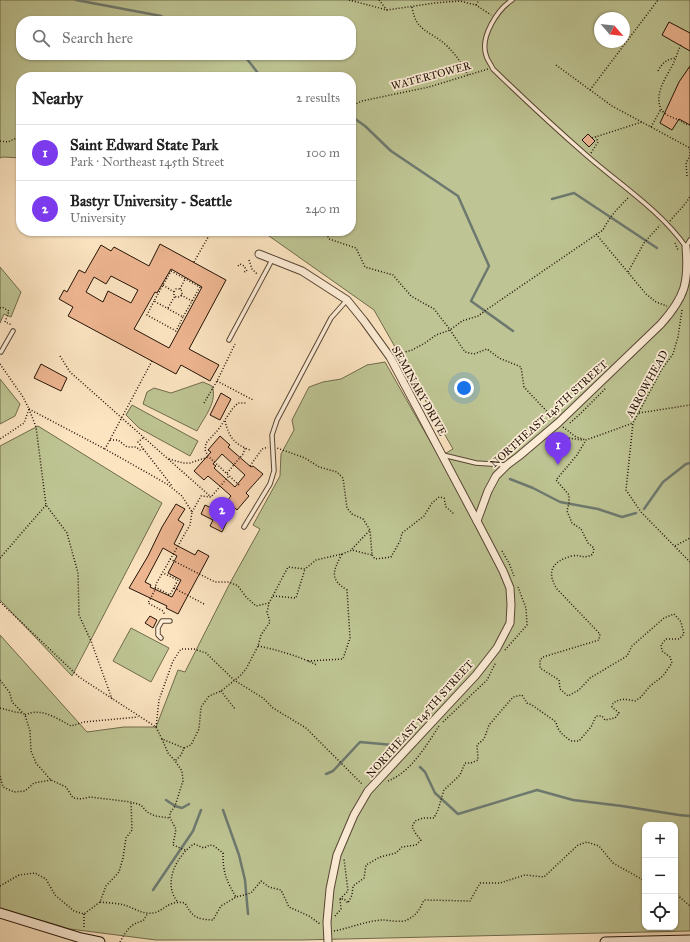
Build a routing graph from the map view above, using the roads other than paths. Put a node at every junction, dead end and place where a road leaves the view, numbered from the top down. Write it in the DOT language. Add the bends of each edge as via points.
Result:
graph roads {
  1 [pos="512,0"];
  2 [pos="690,240"];
  3 [pos="686,247"];
  4 [pos="259,254"];
  5 [pos="272,260"];
  6 [pos="347,300"];
  7 [pos="13,331"];
  8 [pos="229,340"];
  9 [pos="1,352"];
  10 [pos="442,454"];
  11 [pos="507,465"];
  12 [pos="477,521"];
  13 [pos="244,527"];
  14 [pos="168,620"];
  15 [pos="161,638"];
  16 [pos="0,913"];
  17 [pos="690,940"];
  18 [pos="663,941"];
  19 [pos="98,942"];
  20 [pos="328,942"];
  21 [pos="605,942"];
  1 -- 3 [label="lane" via="495,17 486,36 485,54 493,69 675,232"];
  2 -- 3 [label="lane"];
  3 -- 11 [label="street, NORTHEAST 145TH STREET" via="687,279 675,309 558,423"];
  4 -- 5 [label="street, SEMINARY DRIVE"];
  5 -- 6 [label="street, SEMINARY DRIVE" via="302,272"];
  5 -- 8 [label="lane"];
  6 -- 10 [label="street, SEMINARY DRIVE" via="390,357"];
  6 -- 13 [label="lane" via="331,318 277,420 272,435 274,471 270,484"];
  7 -- 9 [label="lane"];
  10 -- 11 [label="lane" via="476,462"];
  10 -- 12 [label="street, SEMINARY DRIVE"];
  11 -- 12 [label="street, NORTHEAST 145TH STREET" via="496,476 488,490"];
  12 -- 20 [label="street, NORTHEAST 145TH STREET" via="504,571 510,588 510,623 497,648 476,675 368,791 354,815 337,855 330,889"];
  14 -- 15 [label="lane" via="162,621 158,628 158,635"];
  16 -- 19 [label="main road"];
  17 -- 18 [label="main road"];
  18 -- 21 [label="main road"];
}
